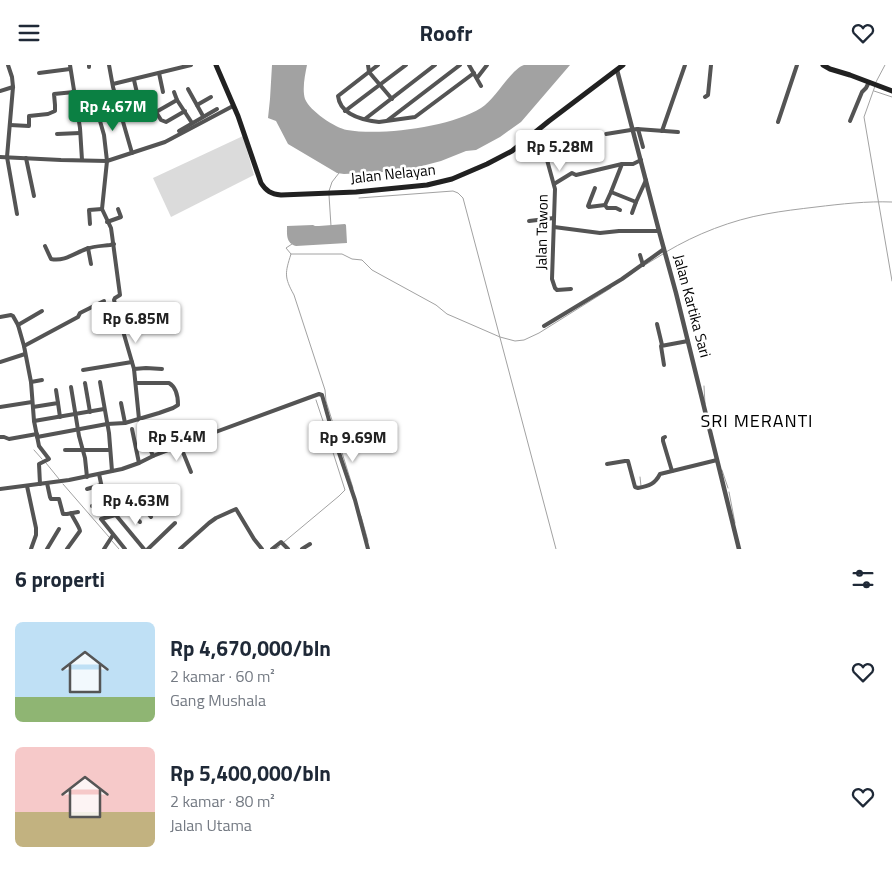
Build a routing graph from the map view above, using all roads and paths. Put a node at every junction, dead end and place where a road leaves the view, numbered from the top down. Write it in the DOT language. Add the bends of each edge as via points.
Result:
graph roads {
  1 [pos="8,65"];
  2 [pos="49,65"];
  3 [pos="109,65"];
  4 [pos="191,65"];
  5 [pos="216,65"];
  6 [pos="368,65"];
  7 [pos="378,65"];
  8 [pos="406,65"];
  9 [pos="435,65"];
  10 [pos="460,65"];
  11 [pos="469,65"];
  12 [pos="487,65"];
  13 [pos="623,65"];
  14 [pos="685,65"];
  15 [pos="711,65"];
  16 [pos="797,65"];
  17 [pos="823,65"];
  18 [pos="70,67"];
  19 [pos="617,70"];
  20 [pos="50,72"];
  21 [pos="369,72"];
  22 [pos="39,73"];
  23 [pos="159,73"];
  24 [pos="474,73"];
  25 [pos="477,78"];
  26 [pos="134,80"];
  27 [pos="113,84"];
  28 [pos="873,84"];
  29 [pos="380,85"];
  30 [pos="481,86"];
  31 [pos="13,87"];
  32 [pos="188,89"];
  33 [pos="0,91"];
  34 [pos="163,91"];
  35 [pos="174,91"];
  36 [pos="892,91"];
  37 [pos="74,92"];
  38 [pos="133,95"];
  39 [pos="211,97"];
  40 [pos="705,97"];
  41 [pos="392,99"];
  42 [pos="177,100"];
  43 [pos="107,105"];
  44 [pos="196,105"];
  45 [pos="233,106"];
  46 [pos="217,109"];
  47 [pos="185,111"];
  48 [pos="345,111"];
  49 [pos="201,117"];
  50 [pos="365,119"];
  51 [pos="387,121"];
  52 [pos="850,121"];
  53 [pos="193,122"];
  54 [pos="778,122"];
  55 [pos="10,125"];
  56 [pos="199,125"];
  57 [pos="635,129"];
  58 [pos="179,131"];
  59 [pos="662,131"];
  60 [pos="678,132"];
  61 [pos="80,133"];
  62 [pos="606,133"];
  63 [pos="57,134"];
  64 [pos="534,134"];
  65 [pos="642,147"];
  66 [pos="132,153"];
  67 [pos="563,154"];
  68 [pos="0,157"];
  69 [pos="7,157"];
  70 [pos="26,158"];
  71 [pos="82,160"];
  72 [pos="641,160"];
  73 [pos="108,161"];
  74 [pos="548,161"];
  75 [pos="622,163"];
  76 [pos="646,180"];
  77 [pos="554,184"];
  78 [pos="595,188"];
  79 [pos="611,193"];
  80 [pos="34,197"];
  81 [pos="636,202"];
  82 [pos="605,205"];
  83 [pos="102,209"];
  84 [pos="118,209"];
  85 [pos="620,210"];
  86 [pos="632,213"];
  87 [pos="17,214"];
  88 [pos="554,218"];
  89 [pos="107,221"];
  90 [pos="529,221"];
  91 [pos="90,224"];
  92 [pos="554,227"];
  93 [pos="659,231"];
  94 [pos="114,243"];
  95 [pos="46,246"];
  96 [pos="88,248"];
  97 [pos="664,249"];
  98 [pos="640,255"];
  99 [pos="91,264"];
  100 [pos="643,265"];
  101 [pos="571,289"];
  102 [pos="104,301"];
  103 [pos="42,311"];
  104 [pos="0,317"];
  105 [pos="657,324"];
  106 [pos="18,325"];
  107 [pos="544,326"];
  108 [pos="688,341"];
  109 [pos="662,345"];
  110 [pos="24,346"];
  111 [pos="25,354"];
  112 [pos="0,362"];
  113 [pos="132,362"];
  114 [pos="664,365"];
  115 [pos="134,369"];
  116 [pos="162,369"];
  117 [pos="83,370"];
  118 [pos="42,380"];
  119 [pos="100,382"];
  120 [pos="30,383"];
  121 [pos="85,383"];
  122 [pos="136,383"];
  123 [pos="71,387"];
  124 [pos="56,390"];
  125 [pos="32,402"];
  126 [pos="58,403"];
  127 [pos="121,403"];
  128 [pos="0,407"];
  129 [pos="33,407"];
  130 [pos="104,409"];
  131 [pos="90,411"];
  132 [pos="75,414"];
  133 [pos="60,417"];
  134 [pos="139,419"];
  135 [pos="34,421"];
  136 [pos="125,423"];
  137 [pos="107,424"];
  138 [pos="78,429"];
  139 [pos="132,429"];
  140 [pos="37,435"];
  141 [pos="0,437"];
  142 [pos="665,437"];
  143 [pos="180,445"];
  144 [pos="65,450"];
  145 [pos="83,450"];
  146 [pos="110,450"];
  147 [pos="153,456"];
  148 [pos="717,460"];
  149 [pos="139,463"];
  150 [pos="607,464"];
  151 [pos="112,471"];
  152 [pos="672,471"];
  153 [pos="191,472"];
  154 [pos="99,474"];
  155 [pos="87,477"];
  156 [pos="47,483"];
  157 [pos="40,484"];
  158 [pos="101,485"];
  159 [pos="27,486"];
  160 [pos="0,489"];
  161 [pos="87,489"];
  162 [pos="152,490"];
  163 [pos="105,502"];
  164 [pos="92,506"];
  165 [pos="143,507"];
  166 [pos="78,511"];
  167 [pos="129,511"];
  168 [pos="71,513"];
  169 [pos="161,513"];
  170 [pos="115,514"];
  171 [pos="151,517"];
  172 [pos="140,522"];
  173 [pos="175,523"];
  174 [pos="59,529"];
  175 [pos="256,532"];
  176 [pos="113,535"];
  177 [pos="254,539"];
  178 [pos="310,544"];
  179 [pos="31,549"];
  180 [pos="47,549"];
  181 [pos="67,549"];
  182 [pos="104,549"];
  183 [pos="125,549"];
  184 [pos="146,549"];
  185 [pos="180,549"];
  186 [pos="262,549"];
  187 [pos="272,549"];
  188 [pos="288,549"];
  189 [pos="302,549"];
  190 [pos="368,549"];
  191 [pos="739,549"];
  1 -- 31 [label="street"];
  2 -- 20 [label="street"];
  3 -- 27 [label="street"];
  4 -- 23 [label="street"];
  5 -- 45 [label="main road, Jalan Nelayan"];
  6 -- 21 [label="street"];
  7 -- 21 [label="street"];
  8 -- 29 [label="street"];
  9 -- 41 [label="street"];
  10 -- 51 [label="street"];
  11 -- 24 [label="street"];
  12 -- 25 [label="street"];
  13 -- 19 [label="main road, Jalan Nelayan"];
  14 -- 59 [label="street"];
  15 -- 40 [label="street" via="708,95"];
  16 -- 54 [label="street"];
  17 -- 28 [label="main road"];
  18 -- 20 [label="street"];
  18 -- 37 [label="street"];
  19 -- 57 [label="street, Jalan Kartika Sari"];
  19 -- 64 [label="main road, Jalan Nelayan"];
  20 -- 22 [label="street"];
  21 -- 29 [label="street"];
  21 -- 48 [label="street" via="338,96"];
  23 -- 26 [label="street"];
  23 -- 34 [label="street"];
  24 -- 25 [label="street"];
  24 -- 51 [label="street" via="415,117"];
  25 -- 30 [label="street"];
  26 -- 27 [label="street"];
  26 -- 38 [label="street" via="136,93"];
  27 -- 66 [label="street"];
  28 -- 36 [label="main road"];
  28 -- 52 [label="street" via="862,92"];
  29 -- 41 [label="street"];
  29 -- 48 [label="street"];
  31 -- 33 [label="street"];
  31 -- 55 [label="street"];
  32 -- 44 [label="street"];
  35 -- 42 [label="street"];
  37 -- 55 [label="street" via="54,94 55,111 29,116 29,126"];
  37 -- 61 [label="street"];
  39 -- 44 [label="street"];
  41 -- 50 [label="street"];
  42 -- 47 [label="street"];
  42 -- 47 [label="street" via="156,112 159,117 166,122"];
  43 -- 73 [label="street" via="96,107"];
  44 -- 49 [label="street"];
  45 -- 56 [label="street"];
  45 -- 64 [label="main road, Jalan Nelayan" via="261,183 275,195 441,182 507,155"];
  46 -- 49 [label="street"];
  47 -- 53 [label="street"];
  48 -- 50 [label="street"];
  49 -- 53 [label="street"];
  49 -- 56 [label="street"];
  50 -- 51 [label="street"];
  53 -- 56 [label="street"];
  53 -- 58 [label="street"];
  55 -- 69 [label="street"];
  56 -- 66 [label="street" via="165,142"];
  57 -- 59 [label="street"];
  57 -- 62 [label="street"];
  57 -- 65 [label="street"];
  57 -- 72 [label="street, Jalan Kartika Sari"];
  59 -- 60 [label="street"];
  61 -- 63 [label="street"];
  61 -- 71 [label="street"];
  64 -- 74 [label="street, Jalan Tawon"];
  66 -- 73 [label="street"];
  67 -- 74 [label="street"];
  68 -- 69 [label="street"];
  69 -- 70 [label="street"];
  69 -- 87 [label="street"];
  70 -- 71 [label="street"];
  70 -- 80 [label="street"];
  71 -- 73 [label="street"];
  72 -- 75 [label="street" via="633,164"];
  72 -- 76 [label="street, Jalan Kartika Sari"];
  73 -- 83 [label="street"];
  74 -- 77 [label="street, Jalan Tawon"];
  75 -- 77 [label="street" via="576,175 572,173"];
  75 -- 79 [label="street"];
  76 -- 81 [label="street"];
  76 -- 93 [label="street, Jalan Kartika Sari"];
  77 -- 88 [label="street, Jalan Tawon"];
  78 -- 82 [label="street" via="588,207"];
  79 -- 81 [label="street"];
  79 -- 82 [label="street"];
  81 -- 86 [label="street"];
  82 -- 85 [label="street"];
  83 -- 89 [label="street"];
  83 -- 91 [label="street" via="89,210"];
  84 -- 89 [label="street" via="121,217"];
  88 -- 90 [label="street"];
  88 -- 92 [label="street, Jalan Tawon"];
  89 -- 94 [label="street"];
  92 -- 93 [label="street" via="600,233"];
  92 -- 101 [label="street, Jalan Tawon" via="554,284 557,290"];
  93 -- 97 [label="street, Jalan Kartika Sari"];
  94 -- 96 [label="street"];
  94 -- 113 [label="street" via="120,294 114,300"];
  95 -- 96 [label="street" via="54,260"];
  96 -- 99 [label="street"];
  97 -- 100 [label="street"];
  97 -- 108 [label="street, Jalan Kartika Sari"];
  98 -- 100 [label="street"];
  100 -- 107 [label="street"];
  102 -- 110 [label="street"];
  103 -- 106 [label="street"];
  104 -- 106 [label="street" via="13,316"];
  105 -- 109 [label="street"];
  106 -- 110 [label="street"];
  108 -- 109 [label="street"];
  108 -- 148 [label="street, Jalan Kartika Sari"];
  109 -- 114 [label="street"];
  110 -- 111 [label="street"];
  111 -- 112 [label="street"];
  111 -- 120 [label="street"];
  113 -- 115 [label="street"];
  113 -- 117 [label="street"];
  115 -- 116 [label="street"];
  115 -- 122 [label="street"];
  118 -- 120 [label="street"];
  119 -- 130 [label="street"];
  120 -- 125 [label="street"];
  121 -- 131 [label="street"];
  122 -- 134 [label="street"];
  122 -- 134 [label="street" via="169,383 174,387 179,403"];
  123 -- 132 [label="street"];
  124 -- 126 [label="street"];
  125 -- 128 [label="street"];
  125 -- 129 [label="street"];
  126 -- 129 [label="street"];
  126 -- 133 [label="street"];
  127 -- 136 [label="street"];
  129 -- 135 [label="street"];
  130 -- 131 [label="street"];
  130 -- 137 [label="street"];
  131 -- 132 [label="street"];
  132 -- 133 [label="street"];
  132 -- 138 [label="street"];
  133 -- 135 [label="street"];
  134 -- 136 [label="street"];
  134 -- 147 [label="street"];
  135 -- 140 [label="street"];
  136 -- 137 [label="street"];
  137 -- 138 [label="street"];
  137 -- 146 [label="street"];
  138 -- 140 [label="street"];
  138 -- 145 [label="street"];
  139 -- 149 [label="street"];
  140 -- 141 [label="street"];
  140 -- 157 [label="street" via="39,447 49,459 39,464"];
  142 -- 152 [label="street" via="663,441"];
  143 -- 147 [label="street"];
  143 -- 153 [label="street"];
  143 -- 190 [label="street" via="322,395"];
  144 -- 145 [label="street"];
  145 -- 146 [label="street"];
  145 -- 155 [label="street"];
  146 -- 151 [label="street"];
  147 -- 149 [label="street"];
  148 -- 152 [label="street"];
  148 -- 191 [label="street, Jalan Kartika Sari"];
  149 -- 151 [label="street"];
  150 -- 152 [label="street" via="628,461 638,489 652,484 660,474"];
  151 -- 154 [label="street"];
  154 -- 155 [label="street"];
  154 -- 158 [label="street"];
  155 -- 156 [label="street"];
  156 -- 157 [label="street"];
  156 -- 168 [label="street" via="50,499 60,499 64,515"];
  157 -- 159 [label="street"];
  158 -- 161 [label="street"];
  158 -- 163 [label="street"];
  159 -- 160 [label="street"];
  159 -- 179 [label="street" via="36,528"];
  162 -- 163 [label="street"];
  163 -- 164 [label="street"];
  165 -- 167 [label="street"];
  165 -- 169 [label="street" via="155,505"];
  165 -- 171 [label="street"];
  166 -- 168 [label="street"];
  167 -- 170 [label="street"];
  167 -- 172 [label="street"];
  168 -- 181 [label="street" via="80,531"];
  170 -- 176 [label="street" via="101,519"];
  170 -- 184 [label="street"];
  173 -- 184 [label="street"];
  174 -- 180 [label="street"];
  175 -- 177 [label="street"];
  176 -- 182 [label="street"];
  176 -- 183 [label="street"];
  177 -- 185 [label="street" via="236,509 209,523"];
  177 -- 186 [label="street"];
  178 -- 189 [label="street"];
  187 -- 188 [label="street" via="281,542"];
}
